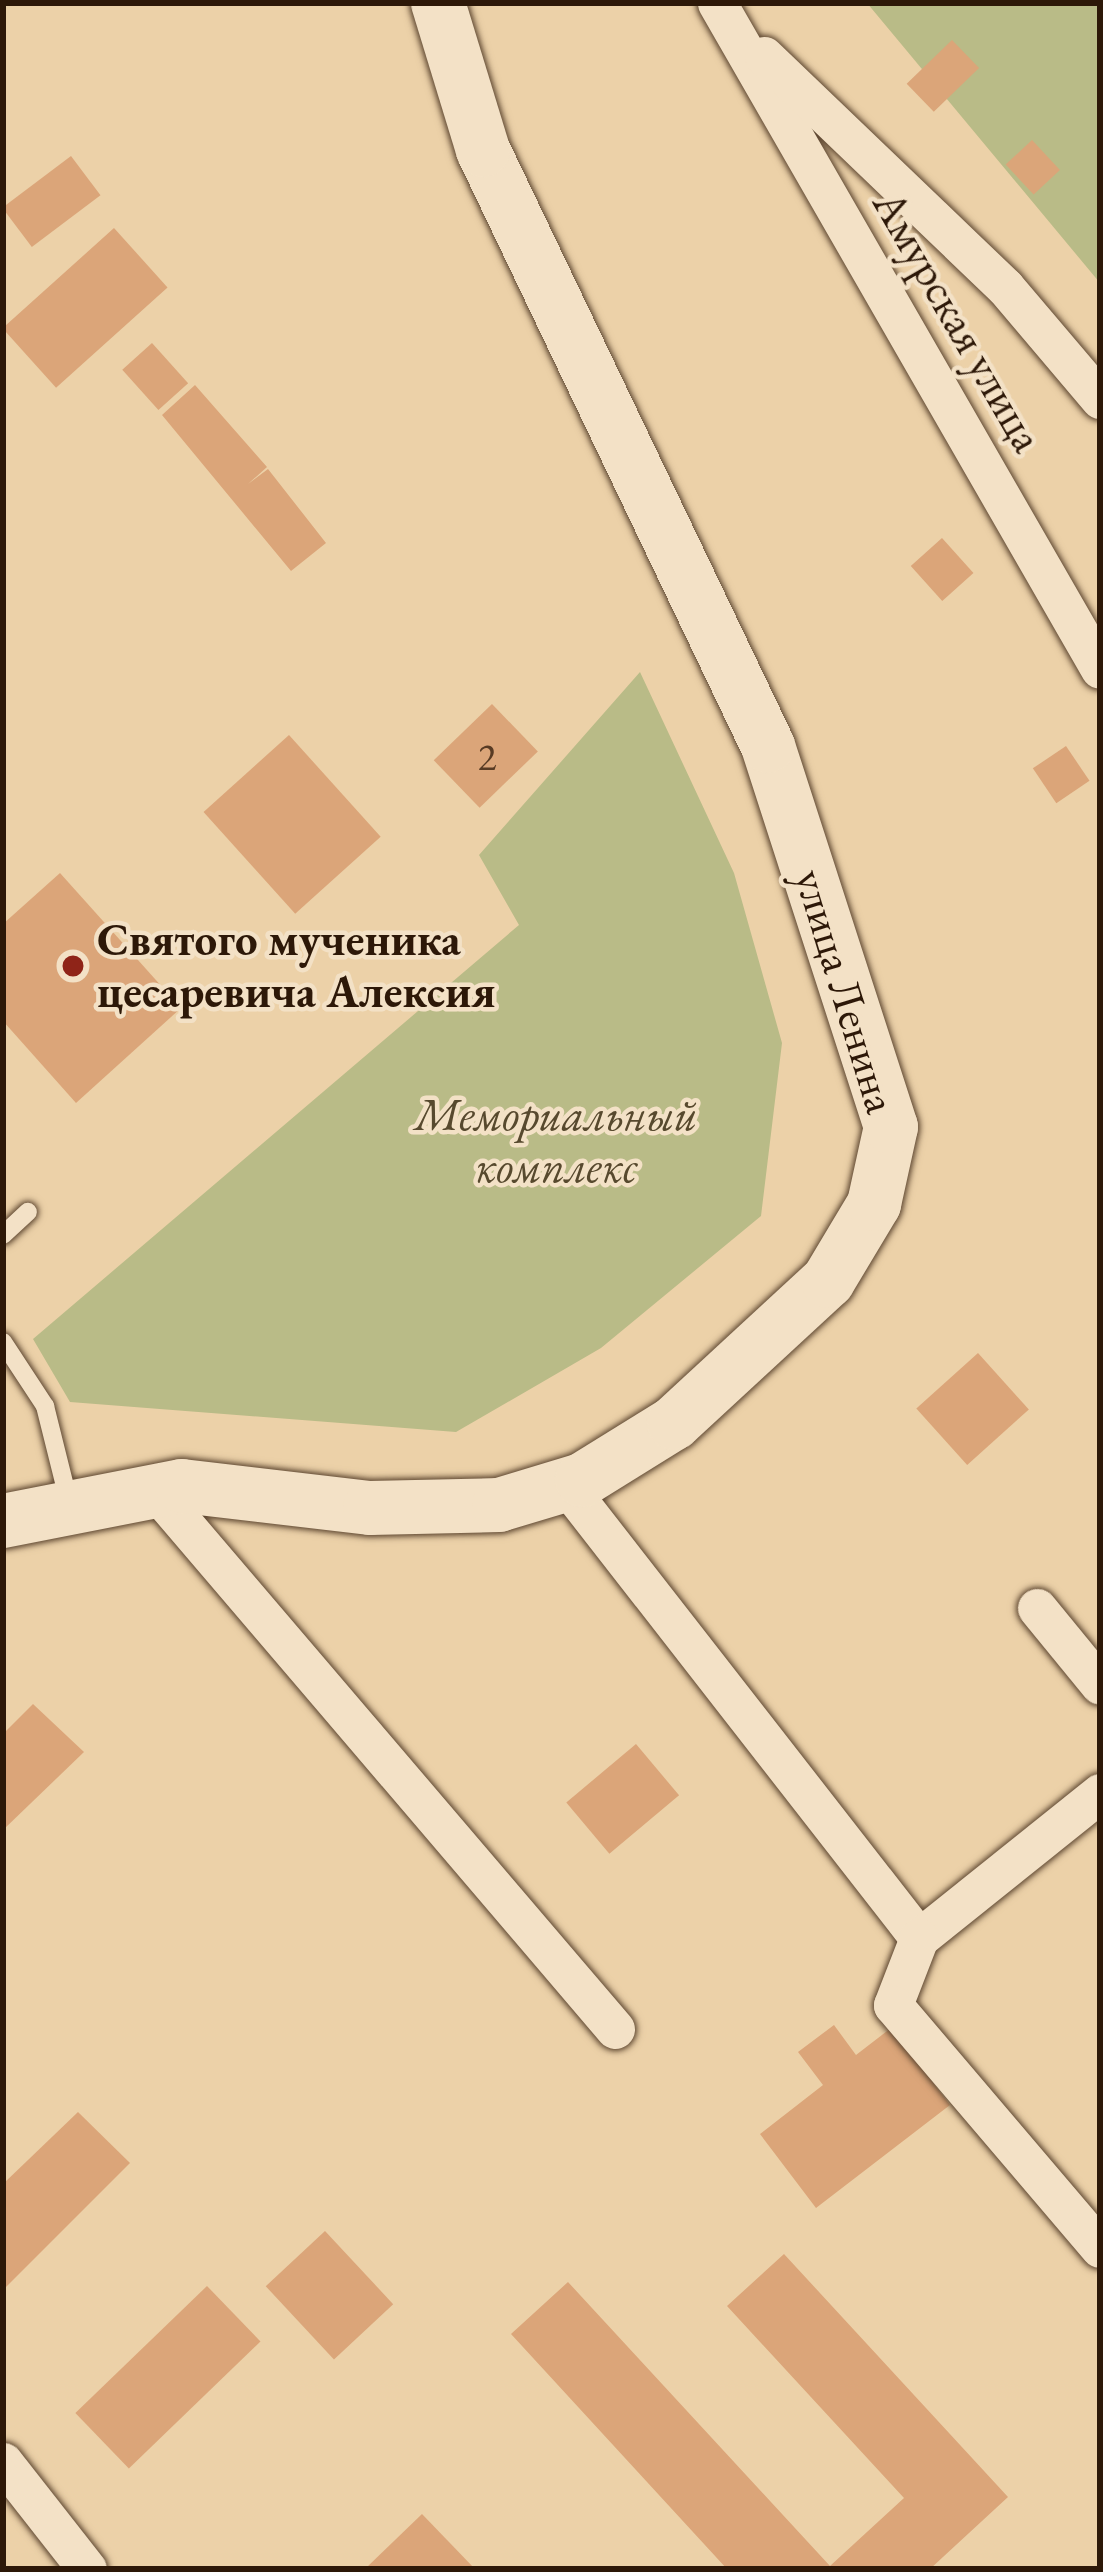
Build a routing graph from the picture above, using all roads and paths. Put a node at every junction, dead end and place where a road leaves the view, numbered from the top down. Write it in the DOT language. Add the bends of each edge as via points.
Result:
graph roads {
  1 [pos="438,3"];
  2 [pos="724,13"];
  3 [pos="1100,399"];
  4 [pos="1100,669"];
  5 [pos="28,1212"];
  6 [pos="3,1234"];
  7 [pos="3,1342"];
  8 [pos="566,1485"];
  9 [pos="154,1490"];
  10 [pos="70,1504"];
  11 [pos="3,1520"];
  12 [pos="1037,1608"];
  13 [pos="1100,1685"];
  14 [pos="1100,1793"];
  15 [pos="919,1938"];
  16 [pos="615,2030"];
  17 [pos="1100,2248"];
  18 [pos="3,2462"];
  19 [pos="87,2569"];
  1 -- 8 [label="main road, улица Ленина" via="483,150 768,746 891,1127 874,1204 828,1281 674,1423"];
  2 -- 3 [label="street, Амурская улица" via="1005,286"];
  2 -- 4 [label="street, Амурская улица"];
  5 -- 6 [label="lane"];
  7 -- 10 [label="lane" via="45,1406"];
  8 -- 9 [label="main road, улица Ленина" via="499,1505 370,1508 182,1486"];
  8 -- 15 [label="street"];
  9 -- 10 [label="main road, улица Ленина"];
  9 -- 16 [label="street"];
  10 -- 11 [label="main road, улица Ленина"];
  12 -- 13 [label="street"];
  14 -- 15 [label="street"];
  15 -- 17 [label="street" via="893,2005"];
  18 -- 19 [label="street"];
}
